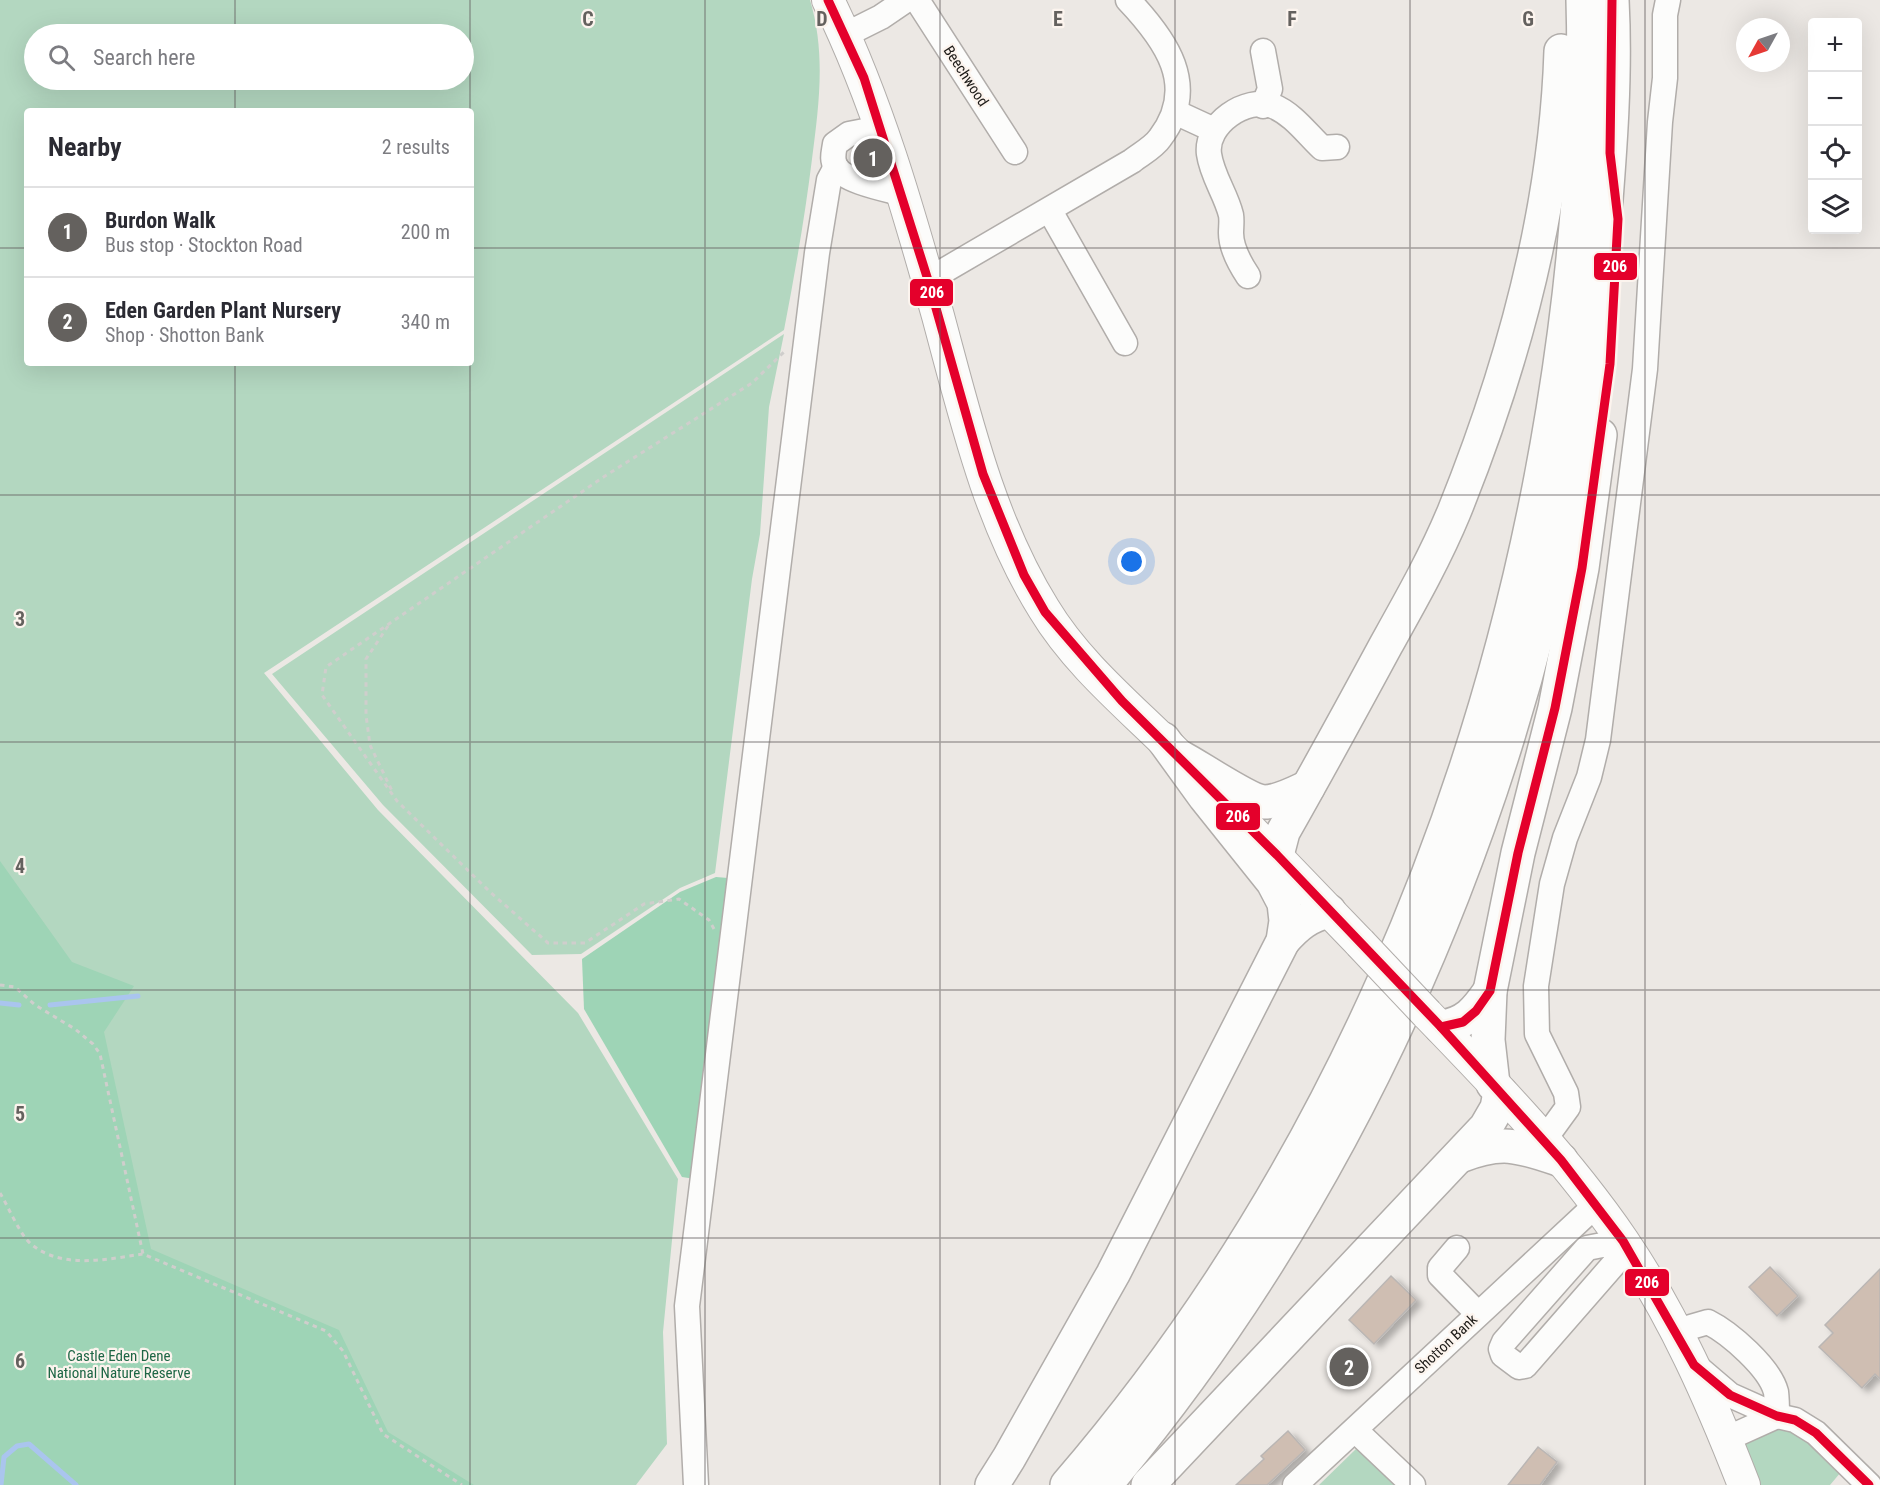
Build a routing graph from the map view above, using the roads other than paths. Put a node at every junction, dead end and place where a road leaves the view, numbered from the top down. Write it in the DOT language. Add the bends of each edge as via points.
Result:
graph roads {
  1 [pos="828,0"];
  2 [pos="906,0"];
  3 [pos="917,0"];
  4 [pos="1128,0"];
  5 [pos="1563,0"];
  6 [pos="1583,0"];
  7 [pos="1612,0"];
  8 [pos="1668,0"];
  9 [pos="845,35"];
  10 [pos="1263,51"];
  11 [pos="1263,106"];
  12 [pos="1175,112"];
  13 [pos="880,128"];
  14 [pos="1214,130"];
  15 [pos="1337,147"];
  16 [pos="1015,152"];
  17 [pos="1610,153"];
  18 [pos="836,167"];
  19 [pos="900,193"];
  20 [pos="1050,211"];
  21 [pos="1248,276"];
  22 [pos="928,280"];
  23 [pos="1125,344"];
  24 [pos="1171,748"];
  25 [pos="1308,787"];
  26 [pos="1277,855"];
  27 [pos="1329,911"];
  28 [pos="1283,941"];
  29 [pos="1490,991"];
  30 [pos="1434,1021"];
  31 [pos="1496,1088"];
  32 [pos="1553,1150"];
  33 [pos="1460,1156"];
  34 [pos="1597,1204"];
  35 [pos="1626,1245"];
  36 [pos="1456,1248"];
  37 [pos="1478,1314"];
  38 [pos="1677,1331"];
  39 [pos="1694,1365"];
  40 [pos="1777,1416"];
  41 [pos="1354,1430"];
  42 [pos="1726,1439"];
  43 [pos="696,1485"];
  44 [pos="992,1485"];
  45 [pos="1067,1485"];
  46 [pos="1105,1485"];
  47 [pos="1148,1485"];
  48 [pos="1295,1485"];
  49 [pos="1413,1485"];
  50 [pos="1744,1485"];
  51 [pos="1869,1485"];
  1 -- 9 [label="main road"];
  2 -- 9 [label="street"];
  3 -- 16 [label="street, Beechwood"];
  4 -- 12 [label="street" via="1169,50 1178,82"];
  5 -- 25 [label="highway" via="1560,92 1550,179 1524,304 1494,402 1454,513 1421,582"];
  6 -- 45 [label="highway" via="1580,171 1567,323 1541,483 1513,610 1452,813 1404,939 1360,1035 1280,1186 1212,1295 1146,1390"];
  7 -- 17 [label="highway"];
  8 -- 32 [label="street" via="1646,369 1598,740 1552,884 1536,986 1537,1034 1566,1093 1568,1107"];
  9 -- 13 [label="main road"];
  10 -- 11 [label="street" via="1270,89"];
  11 -- 14 [label="street" via="1229,114"];
  11 -- 15 [label="street" via="1271,105 1288,114 1322,148"];
  12 -- 14 [label="street"];
  12 -- 20 [label="street" via="1160,139 1132,161"];
  13 -- 18 [label="street" via="849,134 835,144 832,156"];
  13 -- 19 [label="main road"];
  14 -- 21 [label="street" via="1208,152 1232,217 1230,236"];
  17 -- 29 [label="highway" via="1618,219 1610,364 1582,568 1555,708 1518,853"];
  17 -- 46 [label="highway" via="1599,295 1562,526 1539,628 1473,840 1383,1053 1294,1218 1230,1321"];
  18 -- 19 [label="street" via="843,174"];
  18 -- 43 [label="street" via="829,180 807,331 687,1306"];
  19 -- 22 [label="main road"];
  20 -- 22 [label="street"];
  20 -- 23 [label="street"];
  22 -- 24 [label="main road" via="983,474 1024,575 1045,612 1084,660"];
  24 -- 25 [label="highway" via="1263,802"];
  24 -- 26 [label="main road"];
  24 -- 28 [label="highway" via="1273,882 1284,903"];
  25 -- 26 [label="highway" via="1283,832"];
  26 -- 27 [label="main road"];
  27 -- 28 [label="highway" via="1299,923"];
  27 -- 30 [label="main road, bridge"];
  28 -- 44 [label="highway" via="1113,1274"];
  29 -- 30 [label="highway" via="1463,1022"];
  29 -- 31 [label="highway" via="1488,1040"];
  30 -- 31 [label="main road"];
  31 -- 32 [label="main road"];
  31 -- 33 [label="highway" via="1497,1108"];
  32 -- 33 [label="highway" via="1494,1144"];
  32 -- 34 [label="main road"];
  33 -- 47 [label="highway"];
  34 -- 35 [label="main road"];
  34 -- 37 [label="street, Shotton Bank"];
  35 -- 35 [label="street" via="1587,1248 1504,1342 1503,1355 1519,1367 1525,1366"];
  35 -- 38 [label="main road"];
  36 -- 37 [label="street" via="1440,1268 1440,1275"];
  37 -- 41 [label="street, Shotton Bank"];
  38 -- 39 [label="main road"];
  38 -- 40 [label="street" via="1708,1322 1727,1331 1776,1391"];
  39 -- 40 [label="street" via="1730,1395"];
  39 -- 42 [label="main road"];
  40 -- 42 [label="street"];
  40 -- 51 [label="street" via="1795,1420 1816,1432"];
  41 -- 48 [label="street, Shotton Bank"];
  41 -- 49 [label="street"];
  42 -- 50 [label="main road"];
}
